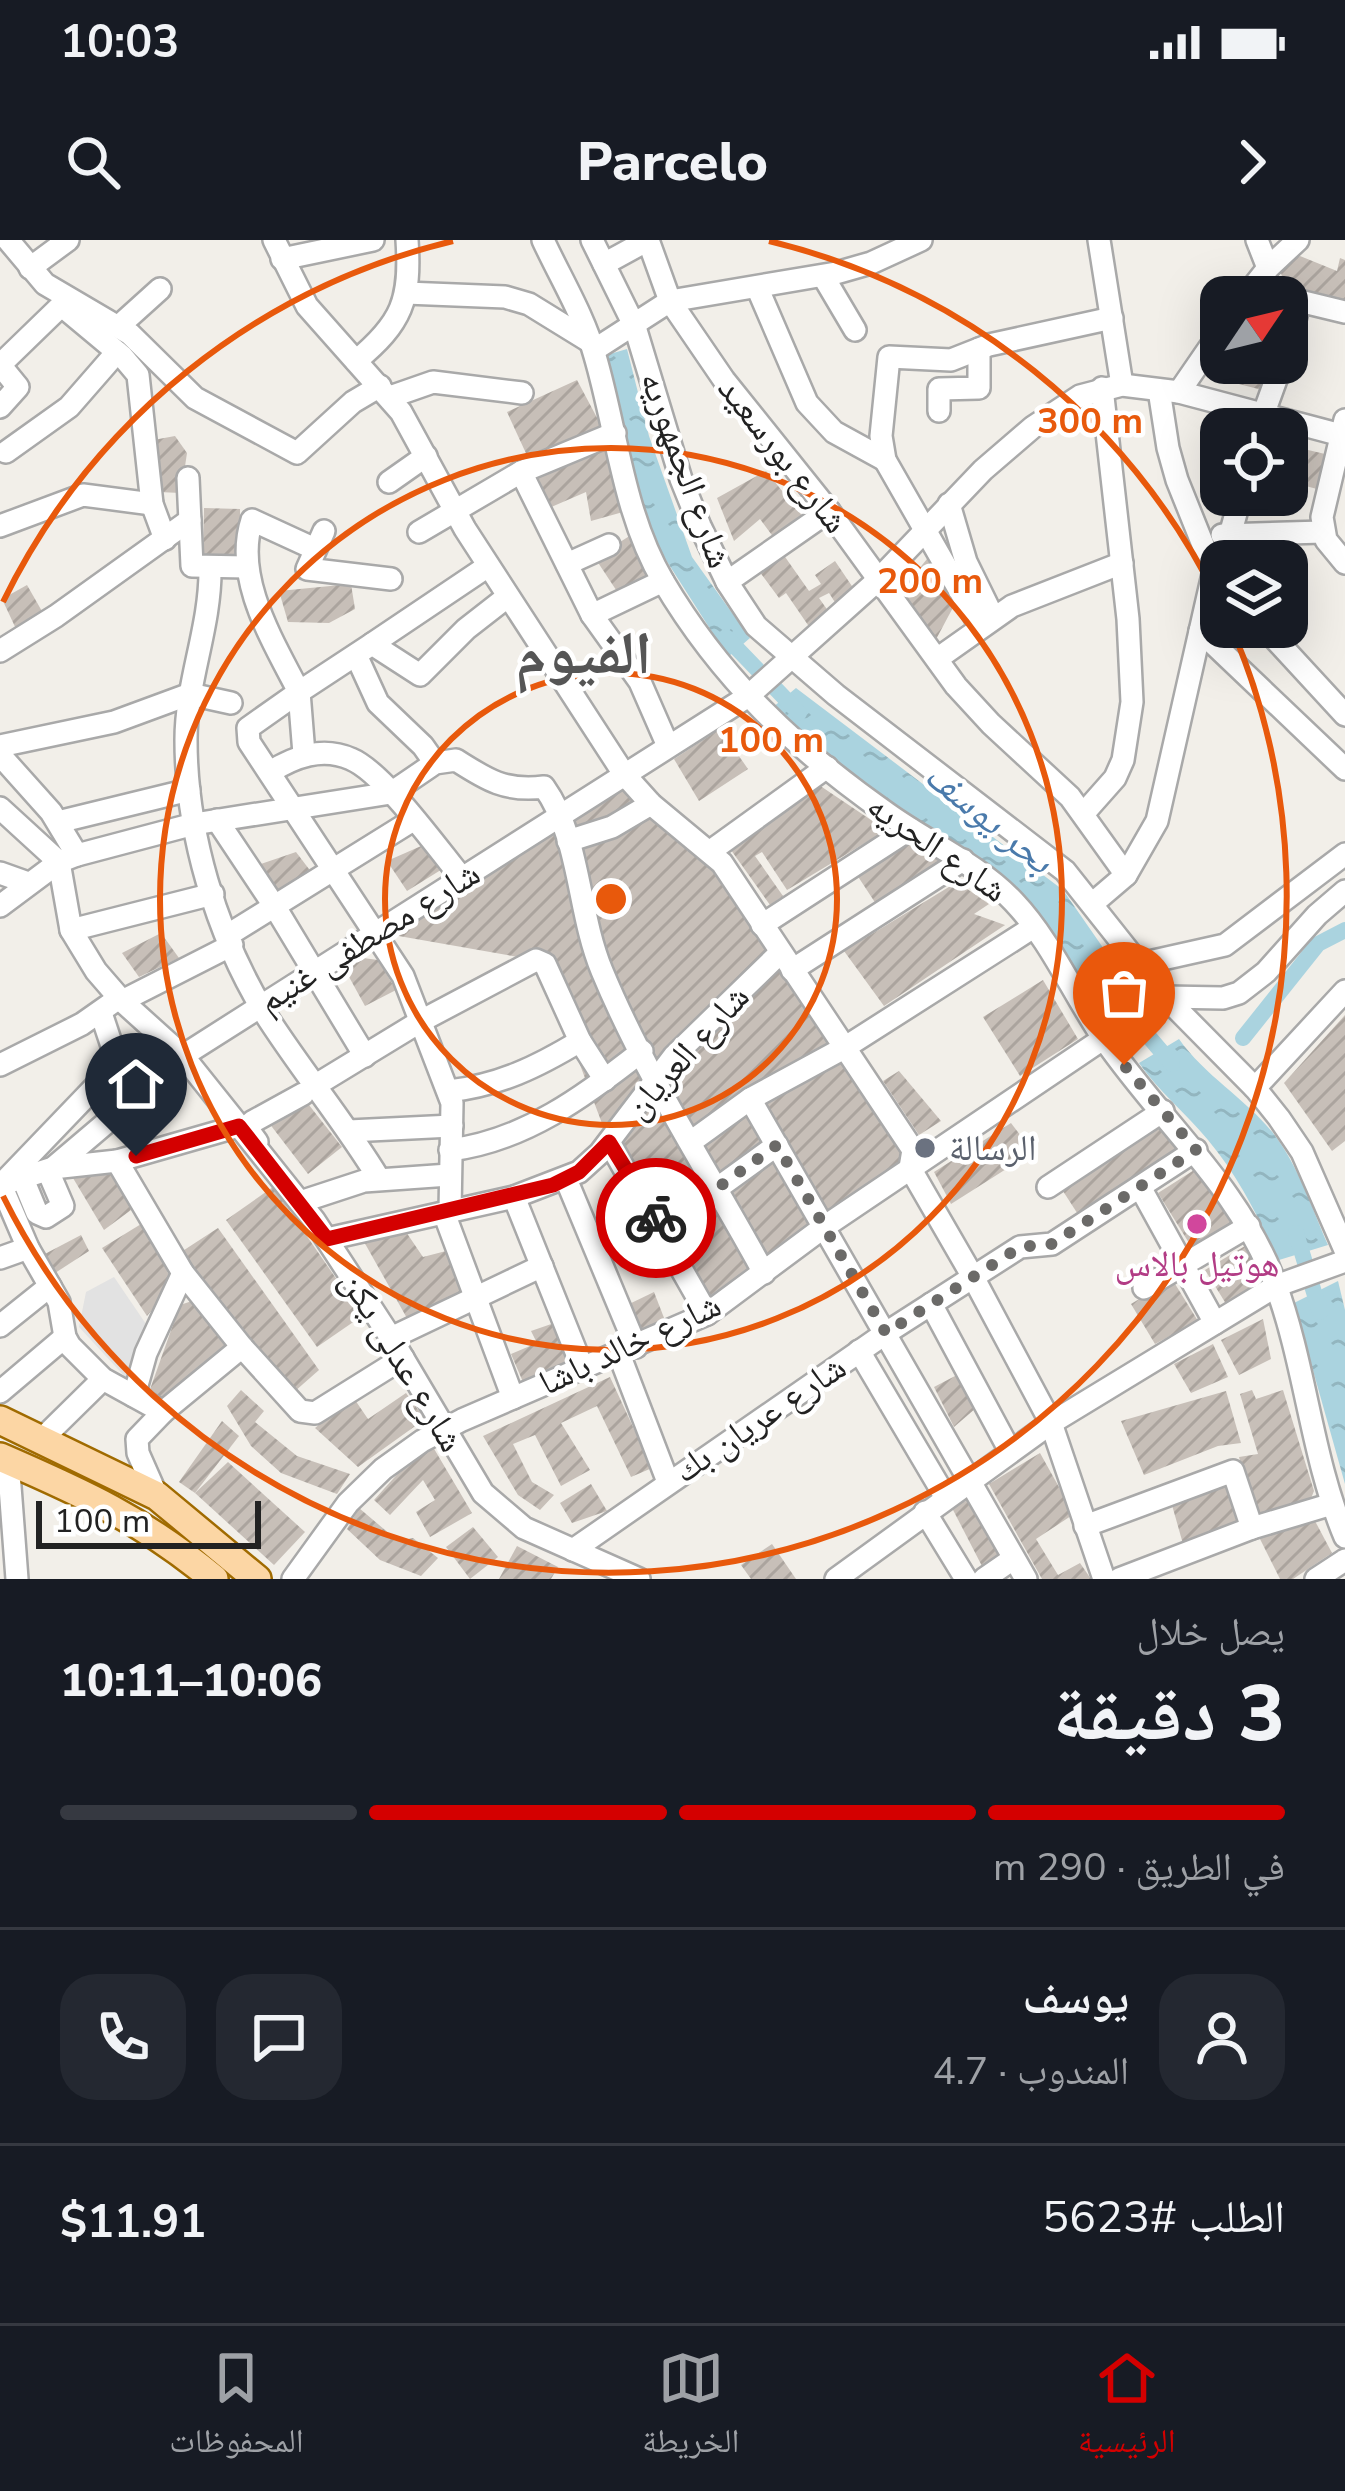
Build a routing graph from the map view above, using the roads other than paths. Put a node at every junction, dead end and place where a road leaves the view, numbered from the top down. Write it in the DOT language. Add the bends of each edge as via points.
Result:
graph roads {
  1 [pos="8,240"];
  2 [pos="68,240"];
  3 [pos="373,240"];
  4 [pos="407,240"];
  5 [pos="543,240"];
  6 [pos="592,240"];
  7 [pos="648,240"];
  8 [pos="921,240"];
  9 [pos="1100,240"];
  10 [pos="1257,240"];
  11 [pos="1298,240"];
  12 [pos="278,249"];
  13 [pos="604,264"];
  14 [pos="30,268"];
  15 [pos="1268,268"];
  16 [pos="823,276"];
  17 [pos="1261,276"];
  18 [pos="757,287"];
  19 [pos="160,289"];
  20 [pos="406,293"];
  21 [pos="670,301"];
  22 [pos="64,303"];
  23 [pos="1308,303"];
  24 [pos="1345,311"];
  25 [pos="1112,318"];
  26 [pos="118,326"];
  27 [pos="635,327"];
  28 [pos="855,330"];
  29 [pos="592,345"];
  30 [pos="979,349"];
  31 [pos="117,352"];
  32 [pos="1200,355"];
  33 [pos="356,361"];
  34 [pos="0,365"];
  35 [pos="1112,387"];
  36 [pos="1169,391"];
  37 [pos="385,392"];
  38 [pos="523,393"];
  39 [pos="0,408"];
  40 [pos="1221,408"];
  41 [pos="939,411"];
  42 [pos="1308,426"];
  43 [pos="1344,430"];
  44 [pos="615,433"];
  45 [pos="426,456"];
  46 [pos="884,460"];
  47 [pos="521,472"];
  48 [pos="188,478"];
  49 [pos="389,482"];
  50 [pos="152,504"];
  51 [pos="949,504"];
  52 [pos="454,511"];
  53 [pos="830,511"];
  54 [pos="1235,516"];
  55 [pos="190,520"];
  56 [pos="0,526"];
  57 [pos="925,528"];
  58 [pos="418,532"];
  59 [pos="1323,532"];
  60 [pos="1230,535"];
  61 [pos="1202,536"];
  62 [pos="166,539"];
  63 [pos="1203,540"];
  64 [pos="1228,540"];
  65 [pos="609,545"];
  66 [pos="1122,563"];
  67 [pos="1345,563"];
  68 [pos="567,564"];
  69 [pos="488,566"];
  70 [pos="210,567"];
  71 [pos="247,567"];
  72 [pos="391,579"];
  73 [pos="878,580"];
  74 [pos="663,581"];
  75 [pos="727,582"];
  76 [pos="507,597"];
  77 [pos="592,615"];
  78 [pos="987,621"];
  79 [pos="1200,632"];
  80 [pos="1217,648"];
  81 [pos="1283,648"];
  82 [pos="364,650"];
  83 [pos="0,651"];
  84 [pos="173,652"];
  85 [pos="200,653"];
  86 [pos="792,659"];
  87 [pos="937,659"];
  88 [pos="298,692"];
  89 [pos="190,694"];
  90 [pos="747,697"];
  91 [pos="231,703"];
  92 [pos="1345,715"];
  93 [pos="0,746"];
  94 [pos="668,746"];
  95 [pos="304,754"];
  96 [pos="0,755"];
  97 [pos="435,764"];
  98 [pos="826,767"];
  99 [pos="1345,769"];
  100 [pos="270,772"];
  101 [pos="624,774"];
  102 [pos="189,790"];
  103 [pos="391,794"];
  104 [pos="651,804"];
  105 [pos="294,807"];
  106 [pos="0,808"];
  107 [pos="1084,813"];
  108 [pos="563,814"];
  109 [pos="217,820"];
  110 [pos="413,820"];
  111 [pos="58,822"];
  112 [pos="194,824"];
  113 [pos="910,829"];
  114 [pos="568,841"];
  115 [pos="712,850"];
  116 [pos="1345,854"];
  117 [pos="68,858"];
  118 [pos="963,860"];
  119 [pos="334,869"];
  120 [pos="0,873"];
  121 [pos="1126,875"];
  122 [pos="462,878"];
  123 [pos="28,883"];
  124 [pos="1345,891"];
  125 [pos="213,894"];
  126 [pos="1092,904"];
  127 [pos="0,907"];
  128 [pos="275,907"];
  129 [pos="762,925"];
  130 [pos="1032,928"];
  131 [pos="71,930"];
  132 [pos="376,932"];
  133 [pos="230,940"];
  134 [pos="786,962"];
  135 [pos="1140,964"];
  136 [pos="313,972"];
  137 [pos="1345,992"];
  138 [pos="1165,997"];
  139 [pos="120,999"];
  140 [pos="261,1006"];
  141 [pos="100,1013"];
  142 [pos="421,1021"];
  143 [pos="1104,1039"];
  144 [pos="580,1040"];
  145 [pos="844,1048"];
  146 [pos="642,1052"];
  147 [pos="183,1056"];
  148 [pos="365,1056"];
  149 [pos="118,1063"];
  150 [pos="0,1065"];
  151 [pos="656,1078"];
  152 [pos="605,1080"];
  153 [pos="1255,1088"];
  154 [pos="309,1089"];
  155 [pos="449,1091"];
  156 [pos="750,1099"];
  157 [pos="131,1102"];
  158 [pos="1163,1111"];
  159 [pos="239,1126"];
  160 [pos="452,1126"];
  161 [pos="350,1131"];
  162 [pos="692,1141"];
  163 [pos="609,1142"];
  164 [pos="777,1145"];
  165 [pos="450,1150"];
  166 [pos="1196,1150"];
  167 [pos="118,1161"];
  168 [pos="910,1168"];
  169 [pos="50,1170"];
  170 [pos="449,1175"];
  171 [pos="379,1179"];
  172 [pos="566,1179"];
  173 [pos="8,1183"];
  174 [pos="1048,1187"];
  175 [pos="1140,1187"];
  176 [pos="718,1189"];
  177 [pos="514,1197"];
  178 [pos="297,1198"];
  179 [pos="447,1212"];
  180 [pos="1249,1226"];
  181 [pos="824,1227"];
  182 [pos="662,1228"];
  183 [pos="327,1239"];
  184 [pos="28,1248"];
  185 [pos="1345,1250"];
  186 [pos="0,1258"];
  187 [pos="1345,1261"];
  188 [pos="1183,1265"];
  189 [pos="542,1267"];
  190 [pos="184,1273"];
  191 [pos="764,1273"];
  192 [pos="974,1277"];
  193 [pos="50,1286"];
  194 [pos="1276,1286"];
  195 [pos="1144,1288"];
  196 [pos="476,1297"];
  197 [pos="931,1304"];
  198 [pos="707,1314"];
  199 [pos="1215,1323"];
  200 [pos="0,1326"];
  201 [pos="886,1333"];
  202 [pos="65,1337"];
  203 [pos="242,1347"];
  204 [pos="397,1348"];
  205 [pos="627,1351"];
  206 [pos="859,1352"];
  207 [pos="584,1369"];
  208 [pos="103,1379"];
  209 [pos="0,1392"];
  210 [pos="134,1396"];
  211 [pos="513,1398"];
  212 [pos="163,1412"];
  213 [pos="0,1420"];
  214 [pos="1051,1423"];
  215 [pos="443,1429"];
  216 [pos="43,1438"];
  217 [pos="1010,1451"];
  218 [pos="88,1460"];
  219 [pos="4,1472"];
  220 [pos="668,1482"];
  221 [pos="968,1482"];
  222 [pos="75,1490"];
  223 [pos="157,1496"];
  224 [pos="946,1498"];
  225 [pos="1332,1504"];
  226 [pos="925,1512"];
  227 [pos="1085,1526"];
  228 [pos="1252,1528"];
  229 [pos="1345,1537"];
  230 [pos="573,1550"];
  231 [pos="8,1556"];
  232 [pos="1013,1559"];
  233 [pos="1345,1561"];
  234 [pos="17,1579"];
  235 [pos="214,1579"];
  236 [pos="257,1579"];
  237 [pos="293,1579"];
  238 [pos="639,1579"];
  239 [pos="836,1579"];
  240 [pos="966,1579"];
  241 [pos="984,1579"];
  242 [pos="1026,1579"];
  243 [pos="1103,1579"];
  244 [pos="1119,1579"];
  245 [pos="1316,1579"];
  1 -- 14 [label="street"];
  2 -- 14 [label="street"];
  3 -- 12 [label="street"];
  4 -- 20 [label="street"];
  5 -- 29 [label="street, شارع الحريه"];
  6 -- 13 [label="street, شارع الجمهوريه"];
  7 -- 13 [label="street"];
  7 -- 21 [label="street, شارع بورسعيد"];
  8 -- 16 [label="street"];
  9 -- 25 [label="street"];
  10 -- 15 [label="street"];
  11 -- 15 [label="street"];
  12 -- 33 [label="street" via="307,306"];
  13 -- 27 [label="street, شارع الجمهوريه"];
  14 -- 22 [label="street"];
  15 -- 17 [label="street"];
  16 -- 18 [label="street"];
  16 -- 28 [label="street"];
  18 -- 21 [label="street"];
  18 -- 46 [label="street" via="807,403 834,432"];
  19 -- 26 [label="street"];
  20 -- 29 [label="street" via="505,296"];
  20 -- 33 [label="street" via="386,336"];
  21 -- 27 [label="street"];
  21 -- 53 [label="street, شارع بورسعيد"];
  22 -- 26 [label="street"];
  22 -- 31 [label="street"];
  22 -- 34 [label="street"];
  23 -- 24 [label="street"];
  25 -- 30 [label="street"];
  25 -- 35 [label="street"];
  26 -- 37 [label="street" via="209,407 296,453 352,402"];
  27 -- 29 [label="street"];
  27 -- 75 [label="street, شارع الجمهوريه" via="681,479"];
  29 -- 44 [label="street, شارع الحريه"];
  30 -- 41 [label="street" via="979,388 939,389"];
  30 -- 46 [label="street" via="951,360 890,356"];
  31 -- 39 [label="street" via="69,407 15,446"];
  31 -- 50 [label="street" via="138,375"];
  32 -- 36 [label="street"];
  33 -- 37 [label="street"];
  34 -- 39 [label="street" via="18,387"];
  35 -- 36 [label="street"];
  35 -- 51 [label="street" via="1080,396 1033,428"];
  35 -- 66 [label="street"];
  36 -- 40 [label="street"];
  36 -- 61 [label="street" via="1168,448"];
  37 -- 38 [label="street" via="433,382"];
  37 -- 45 [label="street"];
  42 -- 43 [label="street"];
  43 -- 59 [label="street"];
  44 -- 47 [label="street"];
  44 -- 74 [label="street, شارع الحريه" via="638,532"];
  45 -- 49 [label="street"];
  45 -- 52 [label="street"];
  46 -- 57 [label="street"];
  47 -- 52 [label="street"];
  47 -- 68 [label="street"];
  48 -- 55 [label="street"];
  50 -- 56 [label="street" via="83,495"];
  50 -- 62 [label="street"];
  51 -- 57 [label="street"];
  51 -- 78 [label="street"];
  52 -- 58 [label="street"];
  52 -- 69 [label="street"];
  53 -- 73 [label="street, شارع بورسعيد"];
  53 -- 75 [label="street"];
  54 -- 60 [label="street"];
  55 -- 62 [label="street"];
  55 -- 70 [label="street" via="192,566"];
  57 -- 73 [label="street"];
  57 -- 78 [label="street"];
  59 -- 60 [label="street"];
  59 -- 67 [label="street"];
  60 -- 61 [label="street"];
  60 -- 64 [label="street"];
  61 -- 63 [label="street"];
  62 -- 83 [label="street"];
  65 -- 68 [label="street"];
  66 -- 78 [label="street"];
  66 -- 107 [label="street" via="1129,734 1114,778"];
  68 -- 77 [label="street"];
  69 -- 76 [label="street"];
  69 -- 82 [label="street"];
  70 -- 71 [label="street"];
  70 -- 85 [label="street"];
  71 -- 72 [label="street" via="252,520 320,540 307,568"];
  71 -- 88 [label="street"];
  73 -- 86 [label="street"];
  73 -- 87 [label="street, شارع بورسعيد"];
  74 -- 77 [label="street"];
  74 -- 90 [label="street, شارع الحريه"];
  75 -- 86 [label="street, شارع الجمهوريه" via="756,626"];
  76 -- 82 [label="street" via="420,675"];
  76 -- 101 [label="street"];
  77 -- 94 [label="street" via="634,670"];
  78 -- 87 [label="street"];
  79 -- 121 [label="street" via="1157,821"];
  80 -- 99 [label="street"];
  81 -- 92 [label="street"];
  82 -- 88 [label="street"];
  82 -- 97 [label="street" via="378,703"];
  84 -- 85 [label="street"];
  85 -- 89 [label="street"];
  86 -- 90 [label="street, شارع مصطفى غنيم"];
  86 -- 126 [label="street, شارع الجمهوريه" via="1065,871"];
  87 -- 107 [label="street, شارع بورسعيد"];
  88 -- 95 [label="street"];
  88 -- 100 [label="street" via="248,728"];
  89 -- 91 [label="street"];
  89 -- 93 [label="street" via="114,722"];
  89 -- 102 [label="street"];
  90 -- 94 [label="street, شارع مصطفى غنيم"];
  90 -- 98 [label="street, شارع الحريه"];
  94 -- 101 [label="street, شارع مصطفى غنيم"];
  95 -- 100 [label="street"];
  95 -- 103 [label="street" via="349,757"];
  96 -- 111 [label="street, شارع عدلى يكن"];
  97 -- 103 [label="street"];
  97 -- 108 [label="street" via="456,760 512,789 544,787"];
  98 -- 113 [label="street, شارع الحريه"];
  98 -- 115 [label="street"];
  100 -- 105 [label="street"];
  101 -- 104 [label="street"];
  101 -- 108 [label="street, شارع مصطفى غنيم"];
  102 -- 111 [label="street"];
  102 -- 112 [label="street"];
  103 -- 105 [label="street"];
  103 -- 110 [label="street"];
  104 -- 114 [label="street"];
  104 -- 115 [label="street"];
  105 -- 109 [label="street"];
  105 -- 119 [label="street"];
  106 -- 117 [label="street"];
  107 -- 121 [label="street, شارع بورسعيد"];
  108 -- 114 [label="street"];
  108 -- 122 [label="street, شارع مصطفى غنيم"];
  109 -- 112 [label="street"];
  109 -- 128 [label="street"];
  110 -- 119 [label="street"];
  110 -- 122 [label="street"];
  111 -- 117 [label="street, شارع عدلى يكن"];
  112 -- 117 [label="street"];
  112 -- 125 [label="street"];
  113 -- 118 [label="street, شارع الحريه"];
  113 -- 129 [label="street"];
  114 -- 146 [label="street" via="599,963"];
  115 -- 129 [label="street"];
  116 -- 135 [label="street" via="1225,945"];
  117 -- 123 [label="street"];
  117 -- 131 [label="street, شارع عدلى يكن"];
  118 -- 130 [label="street, شارع الحريه" via="1002,890"];
  118 -- 134 [label="street, شارع العريان"];
  119 -- 128 [label="street"];
  119 -- 132 [label="street"];
  120 -- 123 [label="street"];
  121 -- 126 [label="street"];
  122 -- 132 [label="street, شارع مصطفى غنيم"];
  123 -- 127 [label="street"];
  124 -- 138 [label="street" via="1238,993"];
  125 -- 131 [label="street"];
  125 -- 133 [label="street"];
  126 -- 135 [label="street, شارع الجمهوريه"];
  128 -- 133 [label="street"];
  128 -- 136 [label="street"];
  129 -- 134 [label="street"];
  130 -- 143 [label="street, شارع الحريه"];
  130 -- 145 [label="street"];
  131 -- 139 [label="street, شارع عدلى يكن"];
  132 -- 136 [label="street, شارع مصطفى غنيم"];
  132 -- 142 [label="street"];
  133 -- 139 [label="street"];
  133 -- 140 [label="street"];
  134 -- 145 [label="street"];
  134 -- 151 [label="street, شارع العريان"];
  135 -- 138 [label="street, شارع الجمهوريه"];
  136 -- 140 [label="street, شارع مصطفى غنيم"];
  136 -- 148 [label="street"];
  137 -- 153 [label="street"];
  138 -- 143 [label="street, شارع خالد باشا"];
  138 -- 153 [label="street, شارع الجمهوريه"];
  139 -- 141 [label="street"];
  139 -- 147 [label="street, شارع عدلى يكن"];
  140 -- 147 [label="street, شارع مصطفى غنيم"];
  140 -- 154 [label="street"];
  141 -- 149 [label="street"];
  141 -- 150 [label="street"];
  142 -- 144 [label="street" via="536,959"];
  142 -- 148 [label="street"];
  142 -- 155 [label="street"];
  143 -- 158 [label="street, شارع الحريه"];
  143 -- 168 [label="street, شارع خالد باشا"];
  144 -- 152 [label="street"];
  144 -- 155 [label="street" via="517,1076"];
  145 -- 156 [label="street"];
  145 -- 168 [label="street" via="913,1150"];
  146 -- 151 [label="street"];
  146 -- 152 [label="street"];
  147 -- 157 [label="street, شارع مصطفى غنيم"];
  147 -- 159 [label="street, شارع عدلى يكن"];
  148 -- 154 [label="street"];
  149 -- 157 [label="street"];
  149 -- 173 [label="street"];
  151 -- 162 [label="street"];
  151 -- 163 [label="street, شارع العريان"];
  152 -- 165 [label="street" via="524,1128"];
  153 -- 185 [label="street, شارع الجمهوريه" via="1302,1152"];
  154 -- 161 [label="street"];
  154 -- 178 [label="street" via="249,1127"];
  155 -- 160 [label="street"];
  156 -- 162 [label="street"];
  156 -- 164 [label="street"];
  157 -- 169 [label="street, شارع مصطفى غنيم"];
  158 -- 166 [label="street, شارع الحريه"];
  158 -- 174 [label="street"];
  159 -- 167 [label="street"];
  159 -- 178 [label="street, شارع عدلى يكن"];
  160 -- 161 [label="street"];
  160 -- 165 [label="street"];
  161 -- 171 [label="street"];
  162 -- 176 [label="street"];
  163 -- 172 [label="street, شارع العريان"];
  163 -- 182 [label="street"];
  164 -- 176 [label="street"];
  164 -- 181 [label="street"];
  165 -- 170 [label="street"];
  166 -- 175 [label="street, شارع عريان بك"];
  166 -- 180 [label="street, شارع الحريه"];
  167 -- 169 [label="street"];
  167 -- 190 [label="street"];
  168 -- 181 [label="street, شارع خالد باشا"];
  168 -- 192 [label="street"];
  169 -- 173 [label="street, شارع مصطفى غنيم"];
  169 -- 173 [label="street" via="63,1206 46,1217"];
  170 -- 171 [label="street"];
  170 -- 179 [label="street"];
  171 -- 178 [label="street"];
  172 -- 177 [label="street, شارع العريان"];
  172 -- 205 [label="street"];
  173 -- 184 [label="street"];
  175 -- 188 [label="street"];
  175 -- 192 [label="street, شارع عريان بك" via="1052,1244 1024,1246"];
  176 -- 182 [label="street"];
  176 -- 191 [label="street"];
  177 -- 179 [label="street, شارع العريان"];
  177 -- 189 [label="street"];
  178 -- 183 [label="street, شارع عدلى يكن"];
  179 -- 183 [label="street, شارع العريان"];
  179 -- 196 [label="street"];
  180 -- 188 [label="street"];
  180 -- 194 [label="street, شارع الحريه"];
  181 -- 191 [label="street, شارع خالد باشا"];
  181 -- 201 [label="street"];
  182 -- 198 [label="street"];
  183 -- 204 [label="street, شارع عدلى يكن"];
  184 -- 186 [label="street"];
  184 -- 193 [label="street"];
  187 -- 194 [label="street"];
  188 -- 195 [label="street"];
  188 -- 199 [label="street"];
  189 -- 196 [label="street"];
  189 -- 207 [label="street"];
  190 -- 203 [label="street"];
  190 -- 210 [label="street"];
  191 -- 198 [label="street, شارع خالد باشا"];
  192 -- 197 [label="street, شارع عريان بك"];
  192 -- 214 [label="street"];
  193 -- 200 [label="street"];
  193 -- 202 [label="street"];
  194 -- 199 [label="street"];
  194 -- 225 [label="street, شارع الحريه"];
  196 -- 204 [label="street"];
  196 -- 211 [label="street"];
  197 -- 201 [label="street, شارع عريان بك"];
  197 -- 217 [label="street"];
  198 -- 205 [label="street, شارع خالد باشا"];
  199 -- 214 [label="street"];
  201 -- 206 [label="street, شارع عريان بك"];
  201 -- 221 [label="street"];
  202 -- 208 [label="street"];
  202 -- 209 [label="street"];
  203 -- 204 [label="street" via="310,1415"];
  203 -- 212 [label="street"];
  204 -- 215 [label="street, شارع عدلى يكن"];
  205 -- 207 [label="street, شارع خالد باشا"];
  205 -- 220 [label="street"];
  206 -- 220 [label="street, شارع عريان بك"];
  206 -- 224 [label="street"];
  207 -- 211 [label="street, شارع خالد باشا"];
  208 -- 210 [label="street"];
  208 -- 216 [label="street"];
  210 -- 212 [label="street"];
  211 -- 215 [label="street, شارع خالد باشا"];
  212 -- 223 [label="street" via="136,1446"];
  213 -- 216 [label="main road"];
  214 -- 217 [label="street"];
  214 -- 227 [label="street"];
  215 -- 230 [label="street, شارع عدلى يكن" via="495,1507"];
  215 -- 237 [label="street, شارع خالد باشا" via="365,1485"];
  216 -- 218 [label="main road"];
  217 -- 221 [label="street"];
  218 -- 222 [label="main road"];
  218 -- 223 [label="main road"];
  219 -- 222 [label="main road"];
  219 -- 231 [label="street"];
  220 -- 230 [label="street, شارع عريان بك"];
  221 -- 224 [label="street"];
  221 -- 232 [label="street"];
  222 -- 235 [label="main road" via="147,1526"];
  223 -- 236 [label="main road"];
  224 -- 226 [label="street"];
  225 -- 228 [label="street"];
  225 -- 229 [label="street, شارع الحريه"];
  226 -- 239 [label="street"];
  226 -- 240 [label="street"];
  227 -- 228 [label="street" via="1233,1471"];
  227 -- 243 [label="street"];
  228 -- 244 [label="street"];
  230 -- 238 [label="street, شارع عدلى يكن"];
  231 -- 234 [label="street"];
  232 -- 241 [label="street"];
  232 -- 242 [label="street"];
  233 -- 245 [label="street"];
}
